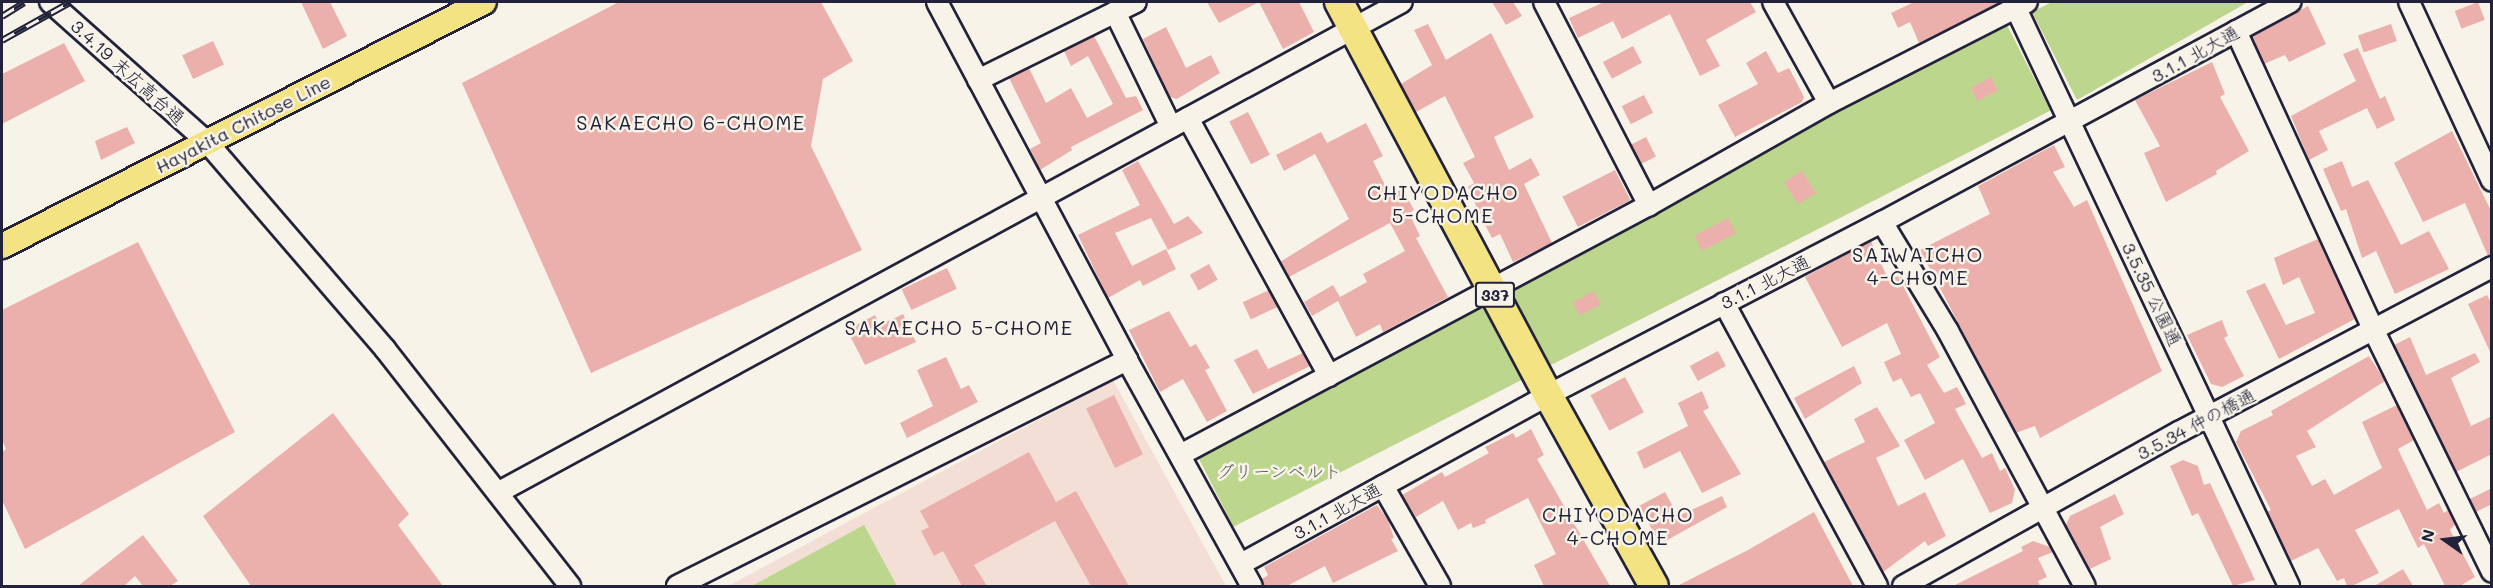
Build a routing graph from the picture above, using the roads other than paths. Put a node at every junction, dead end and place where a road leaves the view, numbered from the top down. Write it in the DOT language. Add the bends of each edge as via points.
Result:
graph roads {
  1 [pos="50,2"];
  2 [pos="484,2"];
  3 [pos="937,2"];
  4 [pos="1136,2"];
  5 [pos="1339,2"];
  6 [pos="1402,2"];
  7 [pos="1544,2"];
  8 [pos="1773,2"];
  9 [pos="2291,2"];
  10 [pos="2409,2"];
  11 [pos="2019,4"];
  12 [pos="1116,12"];
  13 [pos="1353,28"];
  14 [pos="2236,31"];
  15 [pos="978,80"];
  16 [pos="1829,103"];
  17 [pos="2070,122"];
  18 [pos="1180,123"];
  19 [pos="207,142"];
  20 [pos="2492,181"];
  21 [pos="1040,198"];
  22 [pos="1649,205"];
  23 [pos="1882,222"];
  24 [pos="2,246"];
  25 [pos="2492,267"];
  26 [pos="1492,289"];
  27 [pos="1724,303"];
  28 [pos="2373,331"];
  29 [pos="1127,360"];
  30 [pos="1329,376"];
  31 [pos="1548,395"];
  32 [pos="2211,416"];
  33 [pos="1180,455"];
  34 [pos="1383,486"];
  35 [pos="499,492"];
  36 [pos="2044,508"];
  37 [pos="1241,564"];
  38 [pos="2492,572"];
  39 [pos="570,586"];
  40 [pos="676,586"];
  41 [pos="1252,586"];
  42 [pos="1440,586"];
  43 [pos="1654,586"];
  44 [pos="1877,586"];
  45 [pos="1903,586"];
  46 [pos="2085,586"];
  47 [pos="2289,586"];
  1 -- 19 [label="street, 3.4.19 末広高台通"];
  2 -- 19 [label="main road, Hayakita Chitose Line"];
  3 -- 15 [label="street"];
  4 -- 12 [label="street"];
  5 -- 13 [label="highway, 337"];
  6 -- 13 [label="street"];
  7 -- 22 [label="street"];
  8 -- 16 [label="street"];
  9 -- 14 [label="street, 3.1.1 北大通"];
  10 -- 20 [label="street"];
  11 -- 16 [label="street"];
  11 -- 17 [label="street, 3.5.35 公園通"];
  12 -- 15 [label="street"];
  12 -- 18 [label="street"];
  13 -- 18 [label="street"];
  13 -- 26 [label="highway, 337"];
  14 -- 17 [label="street, 3.1.1 北大通"];
  14 -- 28 [label="street"];
  15 -- 21 [label="street"];
  16 -- 22 [label="street"];
  17 -- 23 [label="street, 3.1.1 北大通"];
  17 -- 32 [label="street, 3.5.35 公園通"];
  18 -- 21 [label="street"];
  18 -- 30 [label="street"];
  19 -- 24 [label="main road, Hayakita Chitose Line"];
  19 -- 35 [label="street, 3.4.19 末広高台通" via="385,349"];
  21 -- 29 [label="street"];
  21 -- 35 [label="street"];
  22 -- 26 [label="street"];
  23 -- 27 [label="street, 3.1.1 北大通"];
  23 -- 36 [label="street" via="1948,331"];
  25 -- 28 [label="street, 3.5.34 仲の橋通"];
  26 -- 30 [label="street"];
  26 -- 31 [label="highway, 337"];
  27 -- 31 [label="street, 3.1.1 北大通"];
  27 -- 44 [label="street"];
  28 -- 32 [label="street, 3.5.34 仲の橋通"];
  28 -- 38 [label="street"];
  29 -- 33 [label="street"];
  29 -- 40 [label="street"];
  30 -- 33 [label="street"];
  31 -- 34 [label="street, 3.1.1 北大通"];
  31 -- 43 [label="highway, 337"];
  32 -- 36 [label="street, 3.5.34 仲の橋通"];
  32 -- 47 [label="street, 3.5.35 公園通"];
  33 -- 37 [label="street"];
  34 -- 37 [label="street, 3.1.1 北大通"];
  34 -- 42 [label="street"];
  35 -- 39 [label="street, 3.4.19 末広高台通"];
  36 -- 45 [label="street, 3.5.34 仲の橋通"];
  36 -- 46 [label="street"];
  37 -- 41 [label="street"];
}
